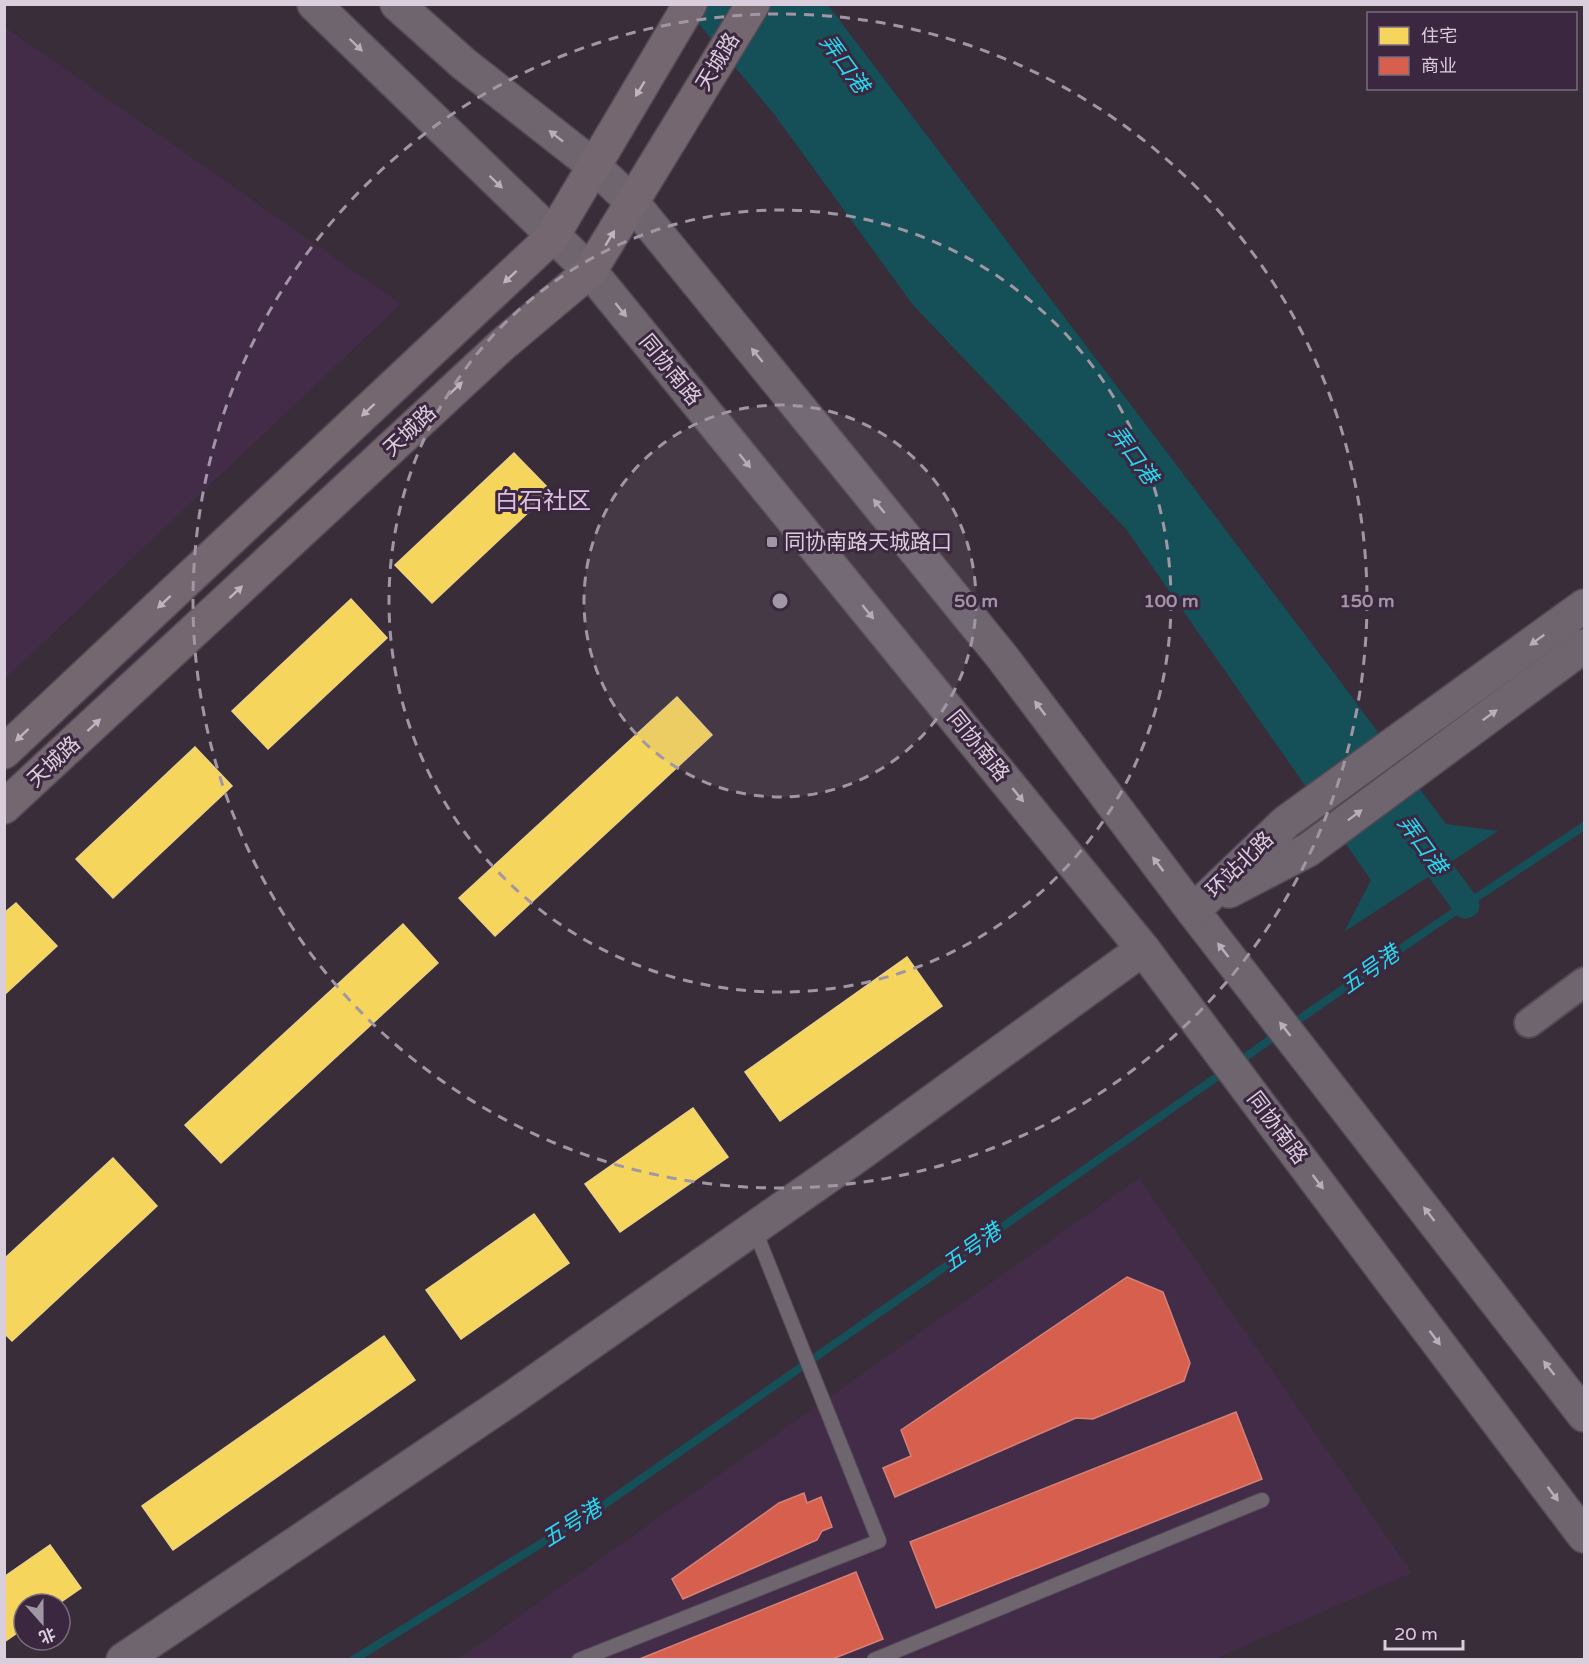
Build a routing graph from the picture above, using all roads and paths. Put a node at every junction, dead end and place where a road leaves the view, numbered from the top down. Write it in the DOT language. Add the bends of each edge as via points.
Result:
graph roads {
  1 [pos="314,4"];
  2 [pos="397,4"];
  3 [pos="690,4"];
  4 [pos="753,4"];
  5 [pos="594,166"];
  6 [pos="632,202"];
  7 [pos="552,237"];
  8 [pos="590,271"];
  9 [pos="1584,606"];
  10 [pos="1584,646"];
  11 [pos="4,752"];
  12 [pos="4,807"];
  13 [pos="1193,910"];
  14 [pos="1143,949"];
  15 [pos="1584,982"];
  16 [pos="1529,1023"];
  17 [pos="754,1228"];
  18 [pos="1584,1415"];
  19 [pos="1262,1500"];
  20 [pos="1584,1536"];
  21 [pos="123,1659"];
  22 [pos="579,1659"];
  23 [pos="874,1659"];
  1 -- 7 [label="main road, 同协南路, one-way"];
  5 -- 2 [label="main road, one-way" via="464,64"];
  3 -- 5 [label="main road, 天城路, one-way"];
  4 -- 6 [label="main road, 天城路"];
  5 -- 6 [label="main road"];
  5 -- 7 [label="main road, 天城路"];
  8 -- 6 [label="main road, 天城路, one-way"];
  13 -- 6 [label="main road, one-way" via="1003,658"];
  7 -- 8 [label="main road, 同协南路"];
  7 -- 11 [label="main road, 天城路, one-way"];
  12 -- 8 [label="main road, 天城路, one-way" via="494,352"];
  8 -- 14 [label="main road, 同协南路, one-way"];
  9 -- 13 [label="main road, 环站北路, one-way" via="1286,822"];
  13 -- 10 [label="main road, 环站北路, one-way" via="1308,850"];
  18 -- 13 [label="main road, one-way"];
  14 -- 17 [label="main road"];
  14 -- 20 [label="main road, 同协南路, one-way"];
  15 -- 16 [label="street"];
  17 -- 21 [label="main road" via="509,1400"];
  17 -- 22 [label="lane" via="879,1541"];
  19 -- 23 [label="lane"];
}
